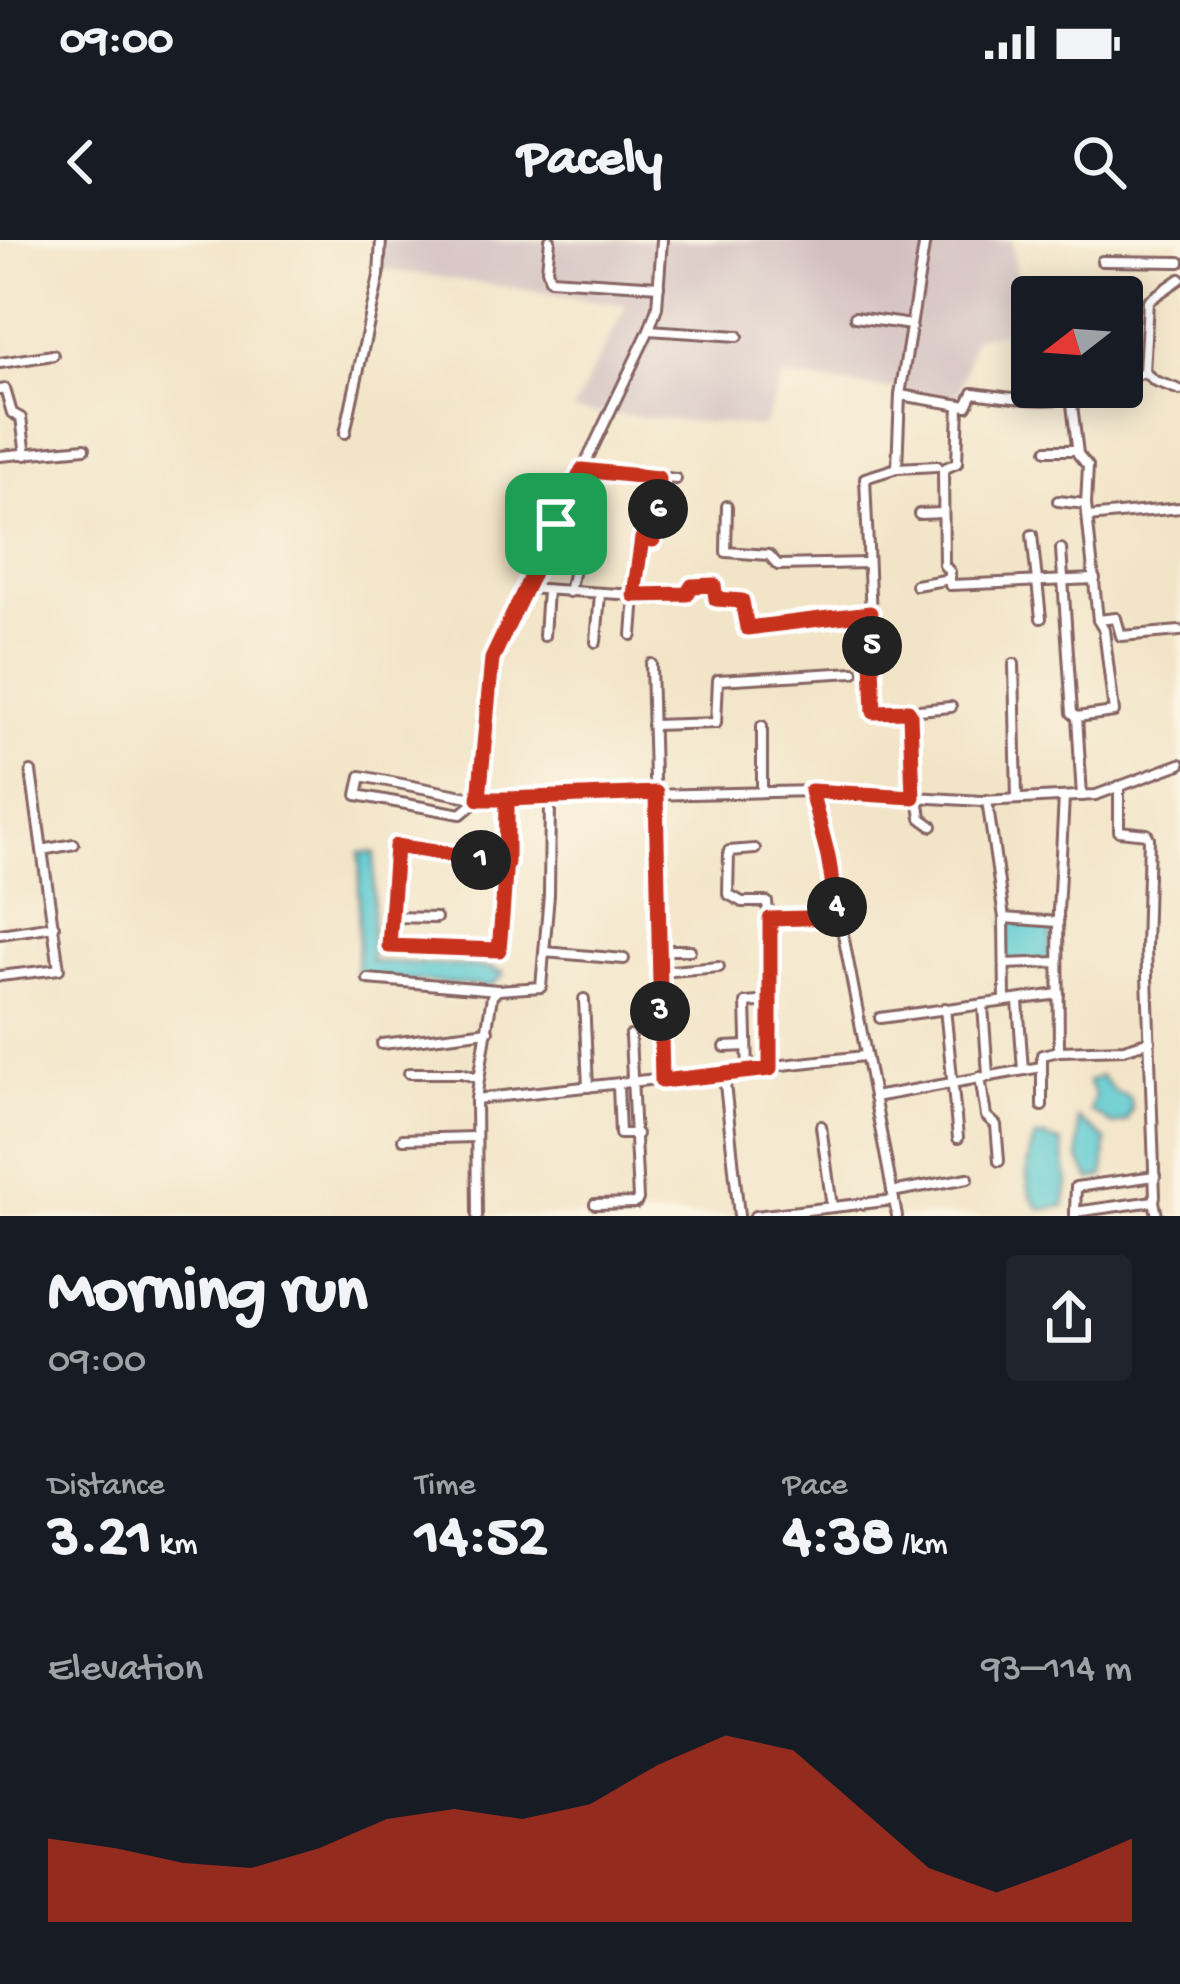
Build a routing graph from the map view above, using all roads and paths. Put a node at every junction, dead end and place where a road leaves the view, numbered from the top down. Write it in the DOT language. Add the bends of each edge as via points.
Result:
graph roads {
  1 [pos="381,240"];
  2 [pos="550,240"];
  3 [pos="662,240"];
  4 [pos="925,240"];
  5 [pos="1102,261"];
  6 [pos="1180,262"];
  7 [pos="1180,279"];
  8 [pos="659,286"];
  9 [pos="855,317"];
  10 [pos="911,326"];
  11 [pos="649,329"];
  12 [pos="738,336"];
  13 [pos="53,355"];
  14 [pos="0,363"];
  15 [pos="1144,372"];
  16 [pos="0,390"];
  17 [pos="1180,390"];
  18 [pos="899,395"];
  19 [pos="1011,397"];
  20 [pos="959,405"];
  21 [pos="1072,408"];
  22 [pos="345,433"];
  23 [pos="85,448"];
  24 [pos="1047,450"];
  25 [pos="1077,450"];
  26 [pos="26,454"];
  27 [pos="0,456"];
  28 [pos="938,466"];
  29 [pos="897,468"];
  30 [pos="582,470"];
  31 [pos="658,478"];
  32 [pos="676,479"];
  33 [pos="1058,501"];
  34 [pos="1087,504"];
  35 [pos="727,506"];
  36 [pos="1180,508"];
  37 [pos="943,513"];
  38 [pos="919,514"];
  39 [pos="1088,517"];
  40 [pos="1032,535"];
  41 [pos="580,542"];
  42 [pos="1061,549"];
  43 [pos="867,563"];
  44 [pos="927,572"];
  45 [pos="950,579"];
  46 [pos="1095,579"];
  47 [pos="1065,582"];
  48 [pos="928,583"];
  49 [pos="1036,583"];
  50 [pos="916,585"];
  51 [pos="526,588"];
  52 [pos="548,590"];
  53 [pos="569,592"];
  54 [pos="600,594"];
  55 [pos="634,595"];
  56 [pos="870,613"];
  57 [pos="1041,618"];
  58 [pos="1098,620"];
  59 [pos="1180,631"];
  60 [pos="632,635"];
  61 [pos="544,636"];
  62 [pos="596,642"];
  63 [pos="651,664"];
  64 [pos="1014,664"];
  65 [pos="854,672"];
  66 [pos="951,707"];
  67 [pos="908,711"];
  68 [pos="1077,717"];
  69 [pos="652,724"];
  70 [pos="762,726"];
  71 [pos="1180,764"];
  72 [pos="31,772"];
  73 [pos="1119,786"];
  74 [pos="811,791"];
  75 [pos="762,792"];
  76 [pos="656,793"];
  77 [pos="1082,796"];
  78 [pos="915,797"];
  79 [pos="1064,797"];
  80 [pos="479,799"];
  81 [pos="507,799"];
  82 [pos="550,799"];
  83 [pos="1017,799"];
  84 [pos="987,800"];
  85 [pos="932,826"];
  86 [pos="74,844"];
  87 [pos="755,849"];
  88 [pos="42,850"];
  89 [pos="507,863"];
  90 [pos="391,917"];
  91 [pos="838,917"];
  92 [pos="436,918"];
  93 [pos="1004,918"];
  94 [pos="770,919"];
  95 [pos="1058,922"];
  96 [pos="53,926"];
  97 [pos="0,934"];
  98 [pos="658,950"];
  99 [pos="690,950"];
  100 [pos="545,952"];
  101 [pos="624,959"];
  102 [pos="1058,962"];
  103 [pos="1005,964"];
  104 [pos="719,967"];
  105 [pos="659,972"];
  106 [pos="0,976"];
  107 [pos="368,979"];
  108 [pos="497,989"];
  109 [pos="1059,994"];
  110 [pos="584,999"];
  111 [pos="770,1001"];
  112 [pos="1005,1001"];
  113 [pos="1018,1001"];
  114 [pos="983,1006"];
  115 [pos="946,1008"];
  116 [pos="880,1018"];
  117 [pos="488,1031"];
  118 [pos="630,1036"];
  119 [pos="1150,1041"];
  120 [pos="382,1045"];
  121 [pos="747,1046"];
  122 [pos="725,1047"];
  123 [pos="1059,1051"];
  124 [pos="864,1056"];
  125 [pos="1041,1067"];
  126 [pos="770,1069"];
  127 [pos="1023,1070"];
  128 [pos="748,1071"];
  129 [pos="409,1073"];
  130 [pos="724,1074"];
  131 [pos="984,1076"];
  132 [pos="479,1078"];
  133 [pos="662,1081"];
  134 [pos="951,1082"];
  135 [pos="632,1083"];
  136 [pos="618,1085"];
  137 [pos="588,1087"];
  138 [pos="874,1097"];
  139 [pos="476,1099"];
  140 [pos="1042,1106"];
  141 [pos="820,1126"];
  142 [pos="637,1134"];
  143 [pos="475,1137"];
  144 [pos="958,1138"];
  145 [pos="403,1139"];
  146 [pos="999,1162"];
  147 [pos="1155,1176"];
  148 [pos="968,1178"];
  149 [pos="893,1196"];
  150 [pos="1154,1201"];
  151 [pos="595,1204"];
  152 [pos="832,1207"];
  153 [pos="1075,1214"];
  154 [pos="477,1216"];
  155 [pos="739,1216"];
  156 [pos="755,1216"];
  157 [pos="897,1216"];
  158 [pos="1156,1216"];
  1 -- 22 [label="street"];
  2 -- 8 [label="street" via="550,279"];
  3 -- 8 [label="street"];
  4 -- 10 [label="street"];
  5 -- 6 [label="street"];
  7 -- 15 [label="street" via="1148,301"];
  8 -- 11 [label="street"];
  9 -- 10 [label="street"];
  10 -- 18 [label="street"];
  11 -- 12 [label="street"];
  11 -- 30 [label="street"];
  13 -- 14 [label="street"];
  15 -- 17 [label="street"];
  16 -- 26 [label="street" via="21,418"];
  18 -- 20 [label="street"];
  18 -- 29 [label="street"];
  19 -- 20 [label="street" via="973,393 968,406"];
  20 -- 37 [label="street" via="957,463 943,469"];
  21 -- 25 [label="street"];
  23 -- 26 [label="street"];
  24 -- 25 [label="street"];
  25 -- 34 [label="street" via="1088,466"];
  26 -- 27 [label="street"];
  28 -- 29 [label="street"];
  29 -- 43 [label="street" via="865,478"];
  30 -- 31 [label="street"];
  30 -- 51 [label="street"];
  31 -- 32 [label="street"];
  31 -- 55 [label="street" via="658,519 653,540 642,538"];
  33 -- 34 [label="street"];
  34 -- 39 [label="street"];
  35 -- 43 [label="street" via="726,552 771,556 778,565"];
  36 -- 39 [label="street"];
  37 -- 38 [label="street"];
  37 -- 45 [label="street"];
  39 -- 46 [label="street"];
  40 -- 49 [label="street"];
  41 -- 53 [label="street"];
  42 -- 47 [label="street"];
  43 -- 56 [label="street"];
  44 -- 48 [label="street"];
  45 -- 48 [label="street"];
  45 -- 49 [label="street" via="952,586"];
  46 -- 47 [label="street"];
  46 -- 58 [label="street"];
  47 -- 49 [label="street"];
  47 -- 68 [label="street"];
  48 -- 50 [label="street"];
  49 -- 57 [label="street"];
  51 -- 52 [label="street"];
  51 -- 80 [label="street" via="492,659"];
  52 -- 53 [label="street"];
  52 -- 61 [label="street"];
  53 -- 54 [label="street"];
  54 -- 55 [label="street"];
  54 -- 62 [label="street"];
  55 -- 56 [label="street" via="714,585 716,599 742,601 747,628"];
  55 -- 60 [label="street"];
  56 -- 67 [label="street" via="874,712"];
  58 -- 59 [label="street" via="1116,619 1121,636"];
  58 -- 68 [label="street" via="1114,712"];
  63 -- 69 [label="street"];
  64 -- 83 [label="street"];
  65 -- 69 [label="street" via="718,680 716,723"];
  66 -- 67 [label="street"];
  67 -- 78 [label="street"];
  68 -- 77 [label="street"];
  69 -- 76 [label="street"];
  70 -- 75 [label="street"];
  71 -- 73 [label="street"];
  72 -- 88 [label="street"];
  73 -- 77 [label="street"];
  73 -- 119 [label="street" via="1119,831 1150,838"];
  74 -- 75 [label="street"];
  74 -- 78 [label="street"];
  74 -- 91 [label="street"];
  75 -- 76 [label="street"];
  76 -- 82 [label="street"];
  76 -- 98 [label="street"];
  77 -- 79 [label="street"];
  78 -- 84 [label="street"];
  78 -- 85 [label="street"];
  79 -- 83 [label="street"];
  79 -- 95 [label="street"];
  80 -- 80 [label="street" via="461,814 357,795 362,776"];
  80 -- 81 [label="street"];
  81 -- 82 [label="street"];
  81 -- 89 [label="street"];
  82 -- 100 [label="street"];
  83 -- 84 [label="street"];
  84 -- 93 [label="street"];
  86 -- 88 [label="street"];
  87 -- 94 [label="street" via="729,851 728,894 766,902"];
  88 -- 96 [label="street"];
  89 -- 90 [label="street" via="396,846"];
  89 -- 90 [label="street" via="499,950 389,946"];
  90 -- 92 [label="street"];
  91 -- 94 [label="street"];
  91 -- 124 [label="street"];
  93 -- 95 [label="street"];
  93 -- 103 [label="street"];
  94 -- 111 [label="street"];
  95 -- 102 [label="street"];
  96 -- 97 [label="street"];
  96 -- 106 [label="street" via="59,969"];
  98 -- 99 [label="street"];
  98 -- 105 [label="street"];
  100 -- 101 [label="street"];
  100 -- 108 [label="street" via="541,987"];
  102 -- 103 [label="street"];
  102 -- 109 [label="street"];
  103 -- 112 [label="street"];
  104 -- 105 [label="street"];
  105 -- 133 [label="street"];
  107 -- 108 [label="street"];
  108 -- 117 [label="street"];
  109 -- 113 [label="street"];
  109 -- 123 [label="street"];
  110 -- 137 [label="street"];
  111 -- 121 [label="street" via="746,1003"];
  111 -- 126 [label="street"];
  112 -- 113 [label="street"];
  112 -- 114 [label="street"];
  113 -- 127 [label="street"];
  114 -- 115 [label="street"];
  114 -- 131 [label="street"];
  115 -- 116 [label="street"];
  115 -- 134 [label="street"];
  117 -- 120 [label="street"];
  117 -- 132 [label="street"];
  118 -- 135 [label="street"];
  119 -- 123 [label="street"];
  119 -- 147 [label="street"];
  121 -- 122 [label="street"];
  121 -- 128 [label="street"];
  123 -- 125 [label="street" via="1042,1055"];
  124 -- 126 [label="street"];
  124 -- 138 [label="street"];
  125 -- 127 [label="street"];
  125 -- 140 [label="street"];
  126 -- 128 [label="street"];
  127 -- 131 [label="street"];
  128 -- 130 [label="street"];
  129 -- 132 [label="street"];
  130 -- 133 [label="street"];
  130 -- 155 [label="street"];
  131 -- 134 [label="street"];
  131 -- 146 [label="street"];
  132 -- 139 [label="street"];
  133 -- 135 [label="street"];
  134 -- 138 [label="street"];
  134 -- 144 [label="street"];
  135 -- 136 [label="street"];
  135 -- 142 [label="street"];
  136 -- 137 [label="street"];
  136 -- 142 [label="street" via="620,1134"];
  137 -- 139 [label="street"];
  138 -- 149 [label="street"];
  139 -- 143 [label="street"];
  141 -- 152 [label="street"];
  142 -- 151 [label="street" via="638,1202"];
  143 -- 145 [label="street"];
  143 -- 154 [label="street"];
  147 -- 150 [label="street"];
  147 -- 153 [label="street" via="1076,1187"];
  148 -- 149 [label="street"];
  149 -- 152 [label="street"];
  149 -- 157 [label="street"];
  150 -- 153 [label="street"];
  150 -- 158 [label="street"];
  152 -- 156 [label="street"];
}
